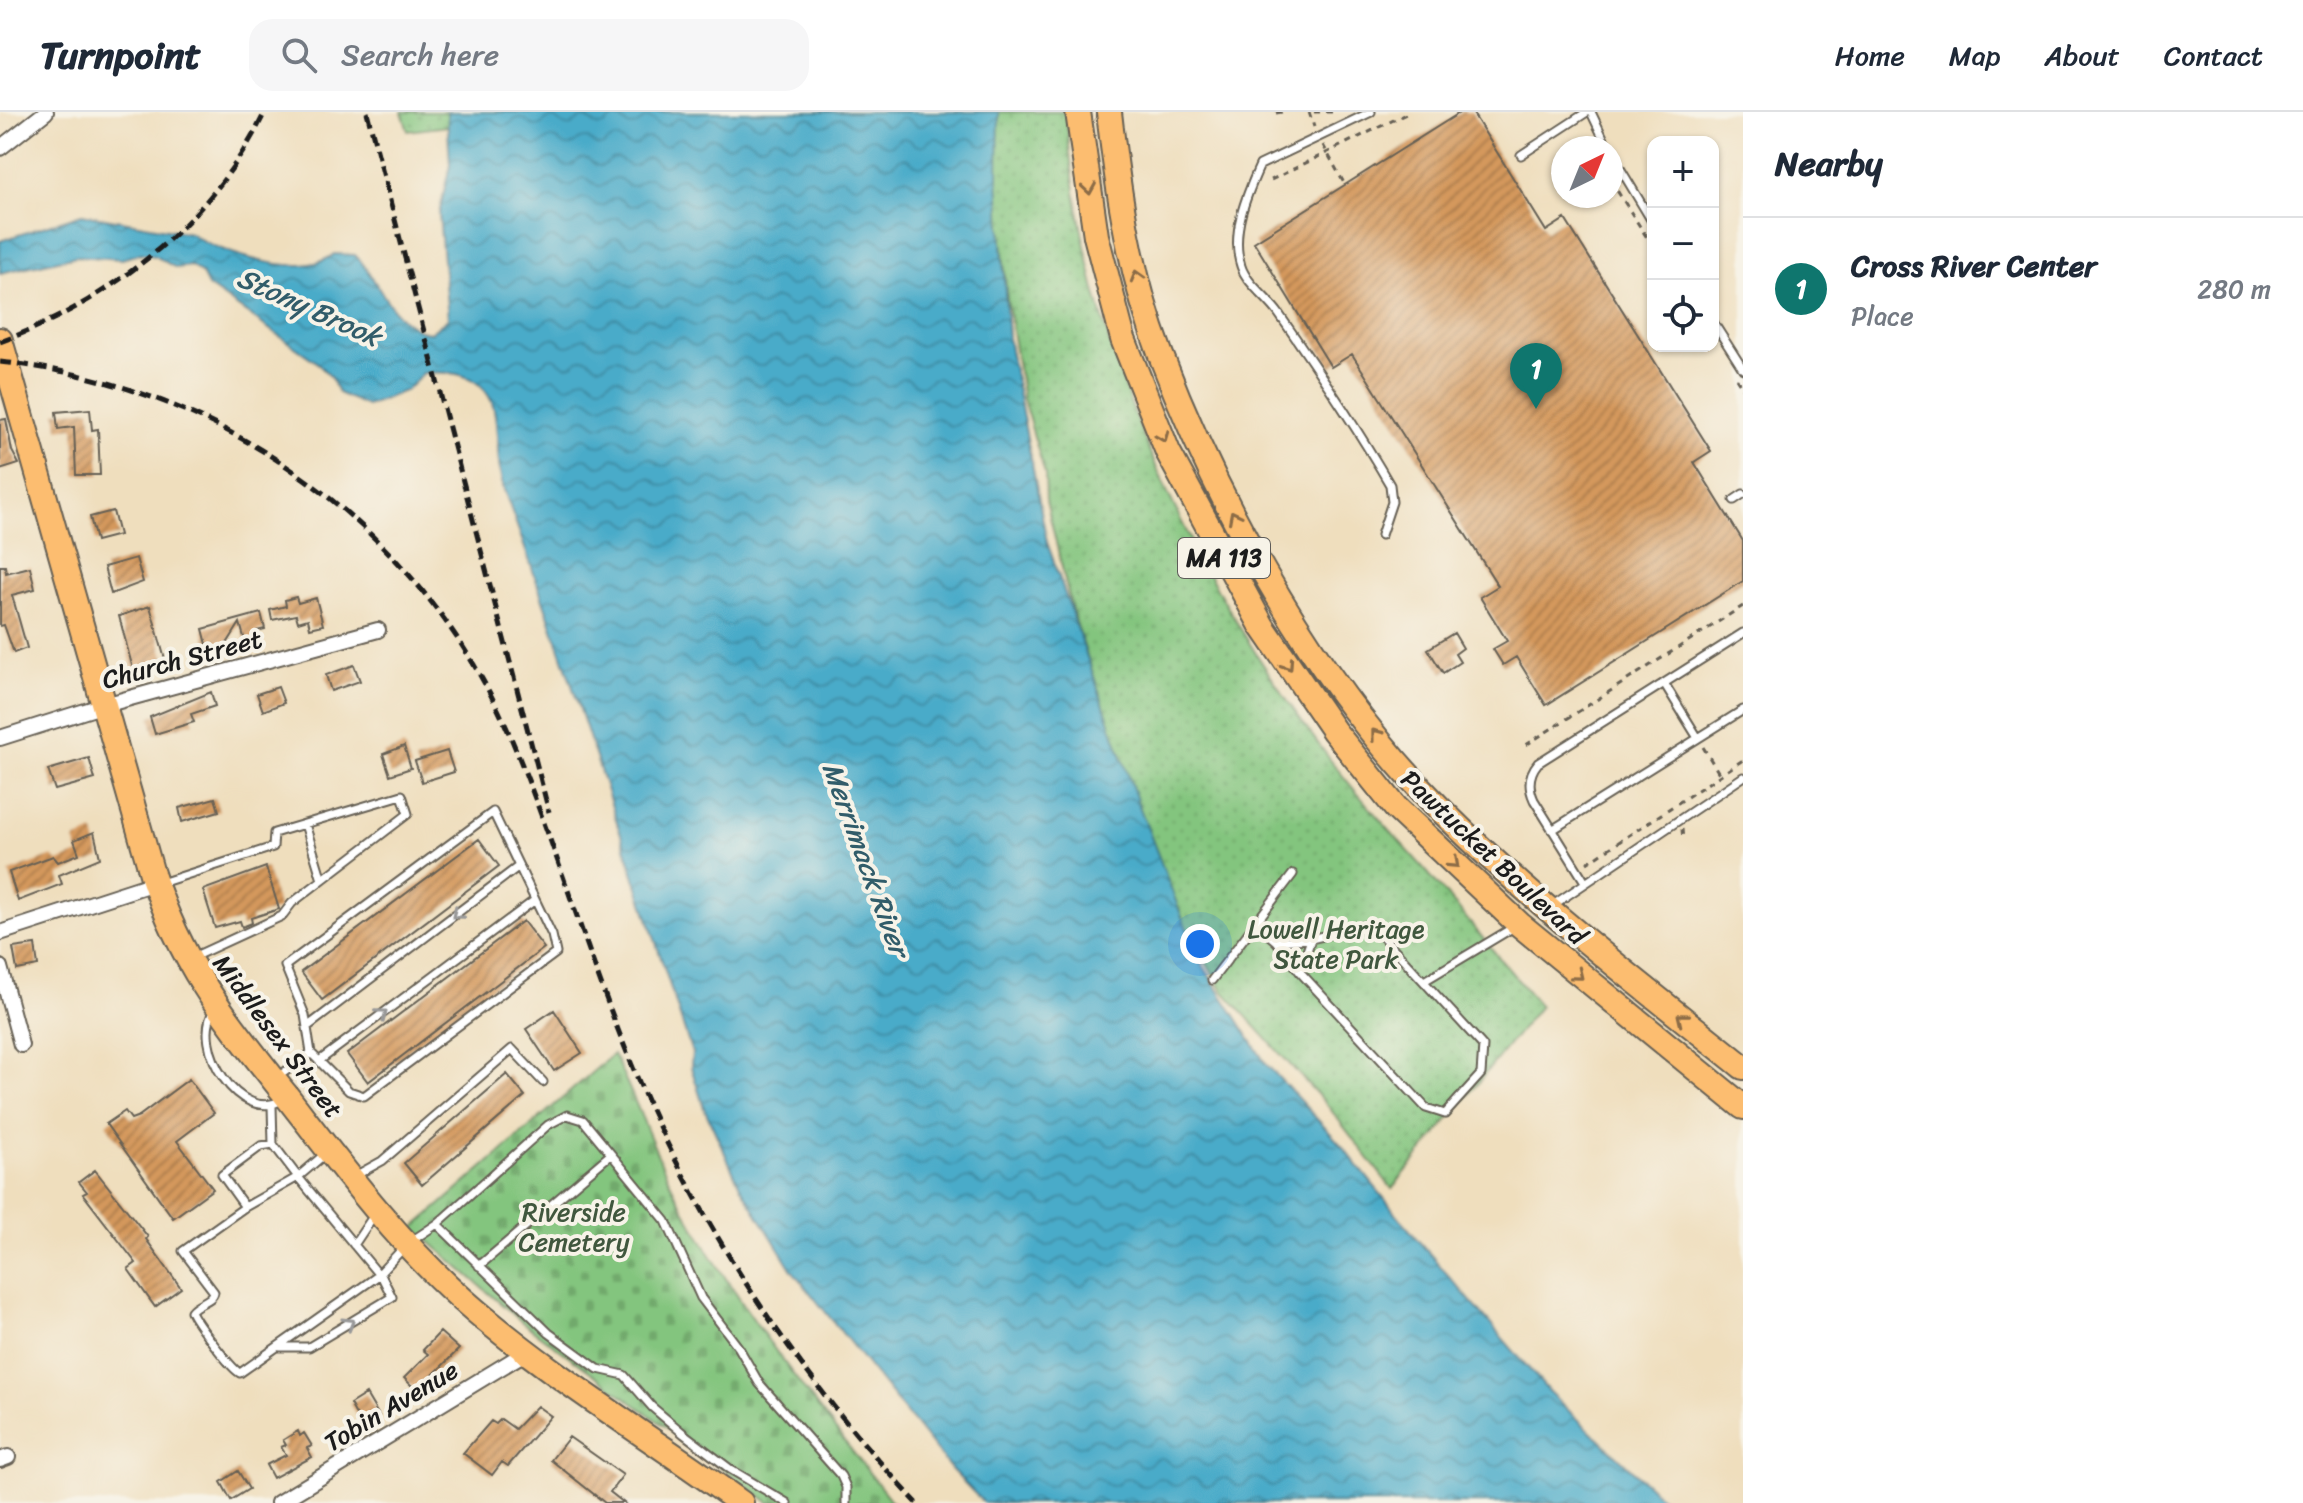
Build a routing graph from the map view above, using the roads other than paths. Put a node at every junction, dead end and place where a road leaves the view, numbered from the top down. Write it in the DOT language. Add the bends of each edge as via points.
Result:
graph roads {
  1 [pos="46,112"];
  2 [pos="1078,112"];
  3 [pos="1109,112"];
  4 [pos="1371,112"];
  5 [pos="1589,112"];
  6 [pos="1602,136"];
  7 [pos="0,148"];
  8 [pos="1521,155"];
  9 [pos="1623,172"];
  10 [pos="1647,213"];
  11 [pos="1719,331"];
  12 [pos="1,347"];
  13 [pos="1743,369"];
  14 [pos="1743,494"];
  15 [pos="1734,500"];
  16 [pos="1381,535"];
  17 [pos="378,630"];
  18 [pos="1743,633"];
  19 [pos="1664,683"];
  20 [pos="101,706"];
  21 [pos="1743,710"];
  22 [pos="0,738"];
  23 [pos="1698,738"];
  24 [pos="1743,777"];
  25 [pos="305,824"];
  26 [pos="1552,830"];
  27 [pos="519,866"];
  28 [pos="1293,874"];
  29 [pos="322,880"];
  30 [pos="1585,882"];
  31 [pos="155,884"];
  32 [pos="535,900"];
  33 [pos="1533,917"];
  34 [pos="1256,924"];
  35 [pos="0,933"];
  36 [pos="1311,939"];
  37 [pos="1276,941"];
  38 [pos="186,960"];
  39 [pos="0,967"];
  40 [pos="1300,972"];
  41 [pos="1212,980"];
  42 [pos="1424,981"];
  43 [pos="216,1007"];
  44 [pos="307,1027"];
  45 [pos="21,1045"];
  46 [pos="311,1053"];
  47 [pos="319,1061"];
  48 [pos="1743,1067"];
  49 [pos="543,1082"];
  50 [pos="277,1094"];
  51 [pos="1743,1107"];
  52 [pos="273,1144"];
  53 [pos="329,1150"];
  54 [pos="611,1154"];
  55 [pos="298,1177"];
  56 [pos="351,1178"];
  57 [pos="245,1207"];
  58 [pos="377,1211"];
  59 [pos="437,1224"];
  60 [pos="407,1244"];
  61 [pos="354,1245"];
  62 [pos="479,1266"];
  63 [pos="379,1275"];
  64 [pos="277,1347"];
  65 [pos="528,1351"];
  66 [pos="278,1503"];
  67 [pos="741,1503"];
  68 [pos="787,1503"];
  69 [pos="846,1503"];
  1 -- 7 [label="street"];
  2 -- 33 [label="main road, Pawtucket Boulevard / MA 113, one-way" via="1096,236 1123,339 1168,452 1262,626 1334,731 1396,808"];
  33 -- 3 [label="main road, Pawtucket Boulevard / MA 113, one-way" via="1336,683 1239,525 1160,352 1134,265"];
  4 -- 16 [label="lane" via="1260,165 1238,234 1241,267 1333,392 1390,485 1392,502"];
  5 -- 6 [label="lane"];
  5 -- 8 [label="lane"];
  9 -- 10 [label="lane"];
  11 -- 13 [label="lane"];
  12 -- 20 [label="main road, Middlesex Street"];
  14 -- 15 [label="lane"];
  17 -- 20 [label="street, Church Street"];
  18 -- 19 [label="lane"];
  19 -- 23 [label="lane"];
  19 -- 26 [label="lane" via="1532,770 1530,791"];
  20 -- 22 [label="street, Church Street"];
  20 -- 31 [label="main road, Middlesex Street"];
  21 -- 23 [label="lane"];
  23 -- 26 [label="lane"];
  24 -- 30 [label="lane"];
  25 -- 29 [label="lane"];
  25 -- 29 [label="lane" via="402,795 408,814"];
  25 -- 31 [label="lane" via="274,833 273,847"];
  26 -- 30 [label="lane"];
  27 -- 32 [label="lane"];
  27 -- 44 [label="lane, one-way"];
  27 -- 44 [label="lane" via="493,812 285,966"];
  28 -- 34 [label="lane"];
  29 -- 38 [label="lane" via="282,916"];
  30 -- 33 [label="lane"];
  31 -- 35 [label="street"];
  31 -- 38 [label="main road, Middlesex Street"];
  47 -- 32 [label="lane, one-way"];
  32 -- 47 [label="lane" via="556,953 364,1096 349,1091"];
  33 -- 42 [label="lane"];
  48 -- 33 [label="main road, Pawtucket Boulevard / MA 113, one-way"];
  33 -- 51 [label="main road, Pawtucket Boulevard / MA 113, one-way"];
  34 -- 37 [label="lane"];
  34 -- 41 [label="lane"];
  36 -- 37 [label="lane"];
  36 -- 40 [label="lane"];
  36 -- 42 [label="lane" via="1371,924"];
  37 -- 40 [label="lane"];
  38 -- 43 [label="main road, Middlesex Street"];
  39 -- 45 [label="street"];
  40 -- 42 [label="lane" via="1426,1108 1445,1114 1481,1074 1483,1046"];
  43 -- 50 [label="main road, Middlesex Street"];
  43 -- 50 [label="lane" via="207,1027 222,1075 256,1106"];
  44 -- 46 [label="lane"];
  46 -- 47 [label="lane"];
  46 -- 50 [label="lane"];
  49 -- 56 [label="lane" via="512,1049 382,1161"];
  50 -- 52 [label="lane"];
  50 -- 53 [label="main road, Middlesex Street"];
  52 -- 55 [label="lane"];
  52 -- 57 [label="lane" via="261,1146 222,1175"];
  53 -- 55 [label="lane"];
  53 -- 56 [label="main road, Middlesex Street"];
  54 -- 59 [label="lane" via="583,1120 562,1117"];
  54 -- 62 [label="lane"];
  54 -- 69 [label="lane" via="666,1221 701,1298 759,1383 841,1476"];
  55 -- 57 [label="lane"];
  55 -- 61 [label="lane"];
  56 -- 58 [label="main road, Middlesex Street"];
  57 -- 64 [label="lane" via="183,1251 214,1292 191,1311 233,1371 246,1372"];
  58 -- 60 [label="main road, Middlesex Street"];
  58 -- 61 [label="lane"];
  59 -- 60 [label="lane"];
  59 -- 62 [label="lane"];
  60 -- 63 [label="lane"];
  60 -- 65 [label="main road, Middlesex Street" via="472,1307"];
  61 -- 63 [label="lane"];
  62 -- 68 [label="lane" via="563,1345 598,1369 624,1375 684,1434"];
  63 -- 64 [label="lane"];
  64 -- 63 [label="lane, one-way" via="309,1347 392,1297"];
  65 -- 66 [label="street, Tobin Avenue"];
  65 -- 67 [label="main road, Middlesex Street"];
}
